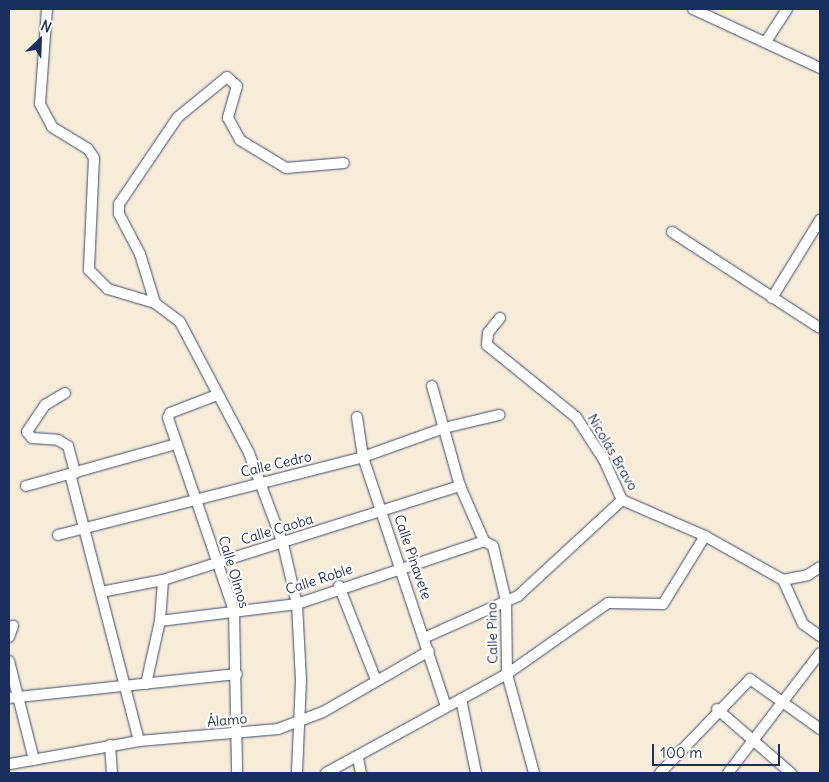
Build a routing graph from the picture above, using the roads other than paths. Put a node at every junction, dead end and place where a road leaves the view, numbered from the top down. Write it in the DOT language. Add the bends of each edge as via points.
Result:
graph roads {
  1 [pos="47,9"];
  2 [pos="692,9"];
  3 [pos="787,9"];
  4 [pos="767,40"];
  5 [pos="820,68"];
  6 [pos="344,163"];
  7 [pos="820,220"];
  8 [pos="672,232"];
  9 [pos="772,298"];
  10 [pos="155,303"];
  11 [pos="500,318"];
  12 [pos="820,328"];
  13 [pos="432,386"];
  14 [pos="64,393"];
  15 [pos="217,395"];
  16 [pos="499,415"];
  17 [pos="357,417"];
  18 [pos="444,428"];
  19 [pos="176,444"];
  20 [pos="363,457"];
  21 [pos="73,474"];
  22 [pos="263,482"];
  23 [pos="26,486"];
  24 [pos="460,486"];
  25 [pos="193,497"];
  26 [pos="622,500"];
  27 [pos="381,510"];
  28 [pos="85,530"];
  29 [pos="58,535"];
  30 [pos="705,536"];
  31 [pos="484,541"];
  32 [pos="283,544"];
  33 [pos="219,560"];
  34 [pos="820,567"];
  35 [pos="402,569"];
  36 [pos="163,580"];
  37 [pos="783,580"];
  38 [pos="339,586"];
  39 [pos="101,592"];
  40 [pos="506,601"];
  41 [pos="297,604"];
  42 [pos="234,611"];
  43 [pos="160,621"];
  44 [pos="13,626"];
  45 [pos="820,636"];
  46 [pos="9,637"];
  47 [pos="426,637"];
  48 [pos="429,651"];
  49 [pos="820,653"];
  50 [pos="9,660"];
  51 [pos="817,666"];
  52 [pos="237,674"];
  53 [pos="507,674"];
  54 [pos="376,680"];
  55 [pos="146,684"];
  56 [pos="125,686"];
  57 [pos="13,697"];
  58 [pos="461,699"];
  59 [pos="787,701"];
  60 [pos="446,706"];
  61 [pos="717,709"];
  62 [pos="298,723"];
  63 [pos="820,729"];
  64 [pos="234,734"];
  65 [pos="752,740"];
  66 [pos="139,741"];
  67 [pos="110,745"];
  68 [pos="358,758"];
  69 [pos="34,760"];
  70 [pos="10,764"];
  71 [pos="112,773"];
  72 [pos="237,773"];
  73 [pos="297,773"];
  74 [pos="326,773"];
  75 [pos="361,773"];
  76 [pos="476,773"];
  77 [pos="534,773"];
  78 [pos="660,773"];
  79 [pos="728,773"];
  80 [pos="791,773"];
  1 -- 10 [label="street" via="40,104 52,127 88,148 94,158 89,270 108,289"];
  2 -- 4 [label="street" via="753,39"];
  3 -- 4 [label="street"];
  4 -- 5 [label="street"];
  6 -- 10 [label="street" via="286,168 240,140 228,118 237,86 227,77 178,117 119,204 119,214 140,254"];
  7 -- 9 [label="street"];
  8 -- 9 [label="street"];
  9 -- 12 [label="street"];
  10 -- 15 [label="street" via="180,322"];
  11 -- 26 [label="street, Nicolás Bravo" via="488,333 487,345 576,417 604,460"];
  13 -- 18 [label="street, Calle Pino"];
  14 -- 21 [label="street" via="45,405 27,432 32,438 58,440 68,446"];
  15 -- 19 [label="street, Calle Olmos" via="168,416"];
  15 -- 22 [label="street"];
  16 -- 18 [label="street, Calle Cedro"];
  17 -- 20 [label="street, Calle Pinavete"];
  18 -- 20 [label="street, Calle Cedro"];
  18 -- 24 [label="street, Calle Pino"];
  19 -- 21 [label="street"];
  19 -- 25 [label="street, Calle Olmos"];
  20 -- 22 [label="street, Calle Cedro"];
  20 -- 27 [label="street, Calle Pinavete"];
  21 -- 23 [label="street"];
  21 -- 28 [label="street"];
  22 -- 25 [label="street, Calle Cedro"];
  22 -- 32 [label="street"];
  24 -- 27 [label="street, Calle Caoba"];
  24 -- 31 [label="street, Calle Pino"];
  25 -- 28 [label="street, Calle Cedro"];
  25 -- 33 [label="street, Calle Olmos"];
  26 -- 30 [label="street, Nicolás Bravo"];
  26 -- 40 [label="street" via="518,596"];
  27 -- 32 [label="street, Calle Caoba"];
  27 -- 35 [label="street, Calle Pinavete"];
  28 -- 29 [label="street, Calle Cedro"];
  28 -- 39 [label="street"];
  30 -- 37 [label="street, Nicolás Bravo"];
  30 -- 53 [label="street" via="663,604 608,603"];
  31 -- 35 [label="street, Calle Roble"];
  31 -- 40 [label="street, Calle Pino" via="493,546"];
  32 -- 33 [label="street, Calle Caoba"];
  32 -- 41 [label="street"];
  33 -- 36 [label="street, Calle Caoba"];
  33 -- 42 [label="street, Calle Olmos"];
  34 -- 37 [label="street" via="808,575"];
  35 -- 38 [label="street, Calle Roble"];
  35 -- 47 [label="street, Calle Pinavete"];
  36 -- 39 [label="street, Calle Caoba"];
  36 -- 43 [label="street"];
  37 -- 45 [label="street" via="803,624"];
  38 -- 41 [label="street, Calle Roble"];
  38 -- 54 [label="street"];
  39 -- 56 [label="street"];
  40 -- 47 [label="street"];
  40 -- 53 [label="street, Calle Pino"];
  41 -- 42 [label="street, Calle Roble"];
  41 -- 62 [label="street" via="302,680"];
  42 -- 43 [label="street, Calle Roble"];
  42 -- 52 [label="street, Calle Olmos"];
  43 -- 55 [label="street"];
  44 -- 46 [label="street"];
  47 -- 48 [label="street, Calle Pinavete"];
  48 -- 54 [label="street, Álamo"];
  48 -- 60 [label="street, Calle Pinavete"];
  49 -- 51 [label="street"];
  50 -- 57 [label="street"];
  51 -- 59 [label="street"];
  52 -- 55 [label="street"];
  52 -- 64 [label="street, Calle Olmos"];
  53 -- 58 [label="street"];
  53 -- 77 [label="street, Calle Pino"];
  54 -- 62 [label="street, Álamo"];
  55 -- 56 [label="street"];
  56 -- 57 [label="street"];
  56 -- 66 [label="street"];
  57 -- 69 [label="street"];
  58 -- 60 [label="street"];
  58 -- 76 [label="street"];
  59 -- 61 [label="street" via="757,680 745,680"];
  59 -- 63 [label="street"];
  59 -- 65 [label="street"];
  60 -- 68 [label="street"];
  61 -- 65 [label="street"];
  61 -- 78 [label="street"];
  62 -- 64 [label="street, Álamo"];
  62 -- 73 [label="street"];
  64 -- 66 [label="street, Álamo"];
  64 -- 72 [label="street, Calle Olmos"];
  65 -- 79 [label="street"];
  65 -- 80 [label="street"];
  66 -- 67 [label="street, Álamo"];
  67 -- 69 [label="street, Álamo"];
  67 -- 71 [label="street"];
  68 -- 74 [label="street"];
  68 -- 75 [label="street"];
  69 -- 70 [label="street, Álamo"];
}
